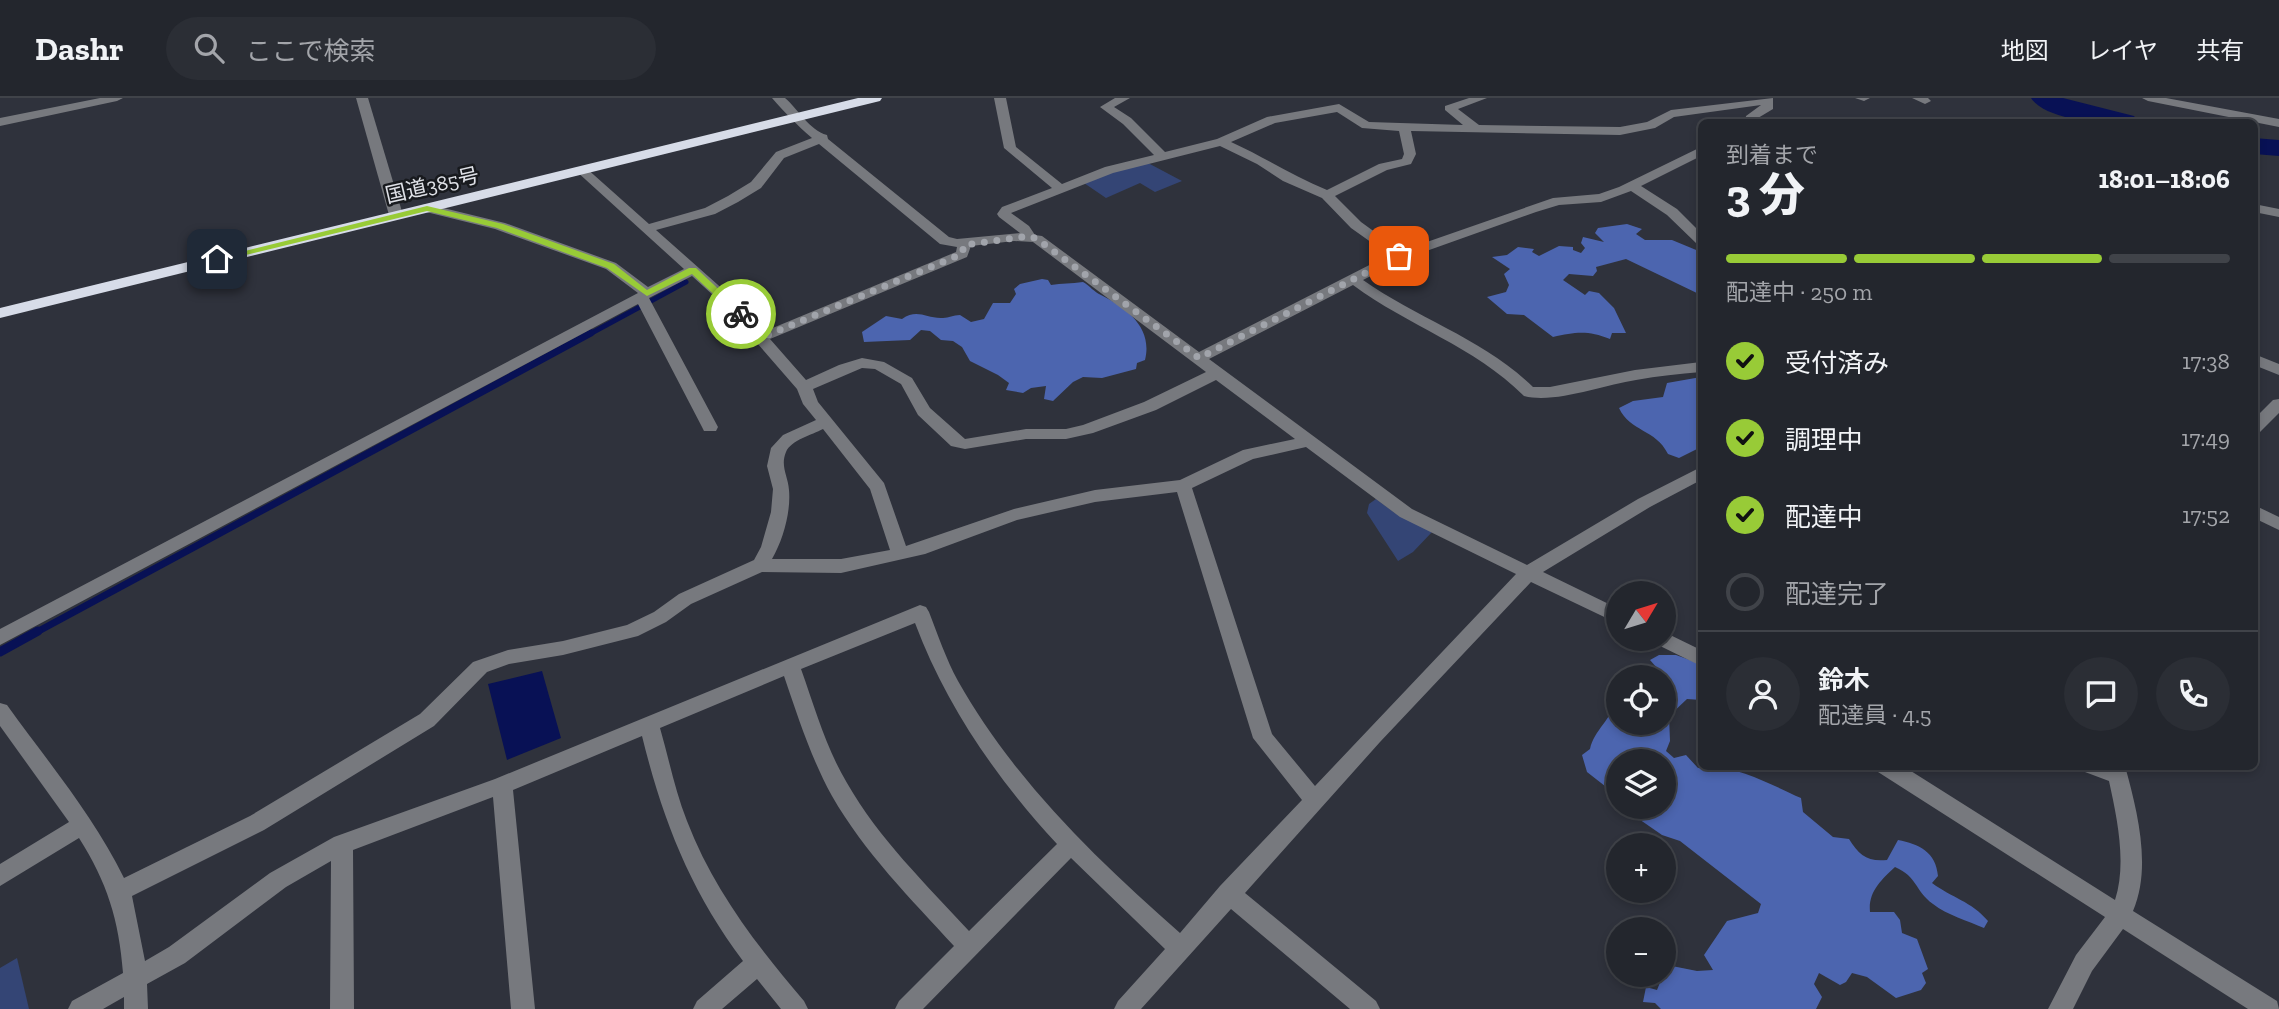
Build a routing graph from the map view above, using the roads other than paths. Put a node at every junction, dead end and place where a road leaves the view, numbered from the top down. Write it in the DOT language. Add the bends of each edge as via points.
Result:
graph roads {
  1 [pos="117,98"];
  2 [pos="362,98"];
  3 [pos="778,98"];
  4 [pos="875,98"];
  5 [pos="1000,98"];
  6 [pos="1124,98"];
  7 [pos="1482,98"];
  8 [pos="1674,98"];
  9 [pos="2148,98"];
  10 [pos="1767,103"];
  11 [pos="2187,109"];
  12 [pos="1693,111"];
  13 [pos="795,118"];
  14 [pos="1752,119"];
  15 [pos="2253,119"];
  16 [pos="2258,120"];
  17 [pos="0,122"];
  18 [pos="2279,123"];
  19 [pos="1404,128"];
  20 [pos="1475,128"];
  21 [pos="823,138"];
  22 [pos="1221,142"];
  23 [pos="1698,153"];
  24 [pos="1162,156"];
  25 [pos="581,170"];
  26 [pos="1632,186"];
  27 [pos="1061,189"];
  28 [pos="1327,195"];
  29 [pos="427,208"];
  30 [pos="2258,209"];
  31 [pos="2279,214"];
  32 [pos="396,215"];
  33 [pos="648,228"];
  34 [pos="1029,236"];
  35 [pos="1698,237"];
  36 [pos="964,245"];
  37 [pos="1399,256"];
  38 [pos="693,270"];
  39 [pos="1353,279"];
  40 [pos="643,295"];
  41 [pos="0,313"];
  42 [pos="763,337"];
  43 [pos="1199,358"];
  44 [pos="2258,361"];
  45 [pos="1698,367"];
  46 [pos="2279,370"];
  47 [pos="1217,373"];
  48 [pos="804,387"];
  49 [pos="2279,404"];
  50 [pos="825,422"];
  51 [pos="2258,424"];
  52 [pos="710,427"];
  53 [pos="1309,441"];
  54 [pos="1698,475"];
  55 [pos="1183,485"];
  56 [pos="2258,513"];
  57 [pos="2279,524"];
  58 [pos="900,554"];
  59 [pos="760,565"];
  60 [pos="1529,572"];
  61 [pos="1606,610"];
  62 [pos="0,638"];
  63 [pos="1676,644"];
  64 [pos="1698,654"];
  65 [pos="790,666"];
  66 [pos="0,710"];
  67 [pos="649,724"];
  68 [pos="1891,770"];
  69 [pos="2116,771"];
  70 [pos="502,785"];
  71 [pos="1314,799"];
  72 [pos="81,825"];
  73 [pos="342,845"];
  74 [pos="1070,845"];
  75 [pos="0,876"];
  76 [pos="119,891"];
  77 [pos="1228,893"];
  78 [pos="2120,916"];
  79 [pos="969,947"];
  80 [pos="1179,947"];
  81 [pos="757,964"];
  82 [pos="137,978"];
  83 [pos="80,1009"];
  84 [pos="136,1009"];
  85 [pos="342,1009"];
  86 [pos="523,1009"];
  87 [pos="705,1009"];
  88 [pos="796,1009"];
  89 [pos="906,1009"];
  90 [pos="1126,1009"];
  91 [pos="1368,1009"];
  92 [pos="2060,1009"];
  93 [pos="2269,1009"];
  1 -- 17 [label="street"];
  2 -- 32 [label="street"];
  3 -- 13 [label="street"];
  4 -- 13 [label="highway, 国道385号"];
  5 -- 27 [label="street" via="1010,148"];
  6 -- 24 [label="street" via="1106,107"];
  7 -- 20 [label="street" via="1449,108"];
  8 -- 12 [label="street"];
  9 -- 11 [label="street"];
  10 -- 12 [label="street"];
  10 -- 14 [label="street"];
  11 -- 15 [label="street"];
  12 -- 20 [label="street" via="1671,114 1633,131"];
  13 -- 21 [label="street"];
  13 -- 25 [label="highway, 国道385号"];
  16 -- 18 [label="street"];
  19 -- 20 [label="street"];
  19 -- 22 [label="street" via="1366,125 1339,108 1270,120"];
  19 -- 28 [label="street" via="1410,154 1407,161 1383,167"];
  21 -- 33 [label="street" via="780,155 756,185 740,196 710,211"];
  21 -- 36 [label="street" via="945,241"];
  22 -- 24 [label="street"];
  22 -- 28 [label="street"];
  23 -- 26 [label="street"];
  24 -- 27 [label="street"];
  25 -- 29 [label="highway, 国道385号"];
  25 -- 33 [label="street"];
  26 -- 35 [label="street" via="1672,212"];
  26 -- 37 [label="street" via="1601,198 1558,201 1531,209"];
  27 -- 34 [label="street" via="1004,214"];
  28 -- 37 [label="street" via="1356,225"];
  29 -- 32 [label="highway, 国道385号"];
  29 -- 40 [label="street" via="500,226 611,266"];
  30 -- 31 [label="street"];
  32 -- 41 [label="highway, 国道385号"];
  33 -- 38 [label="street"];
  34 -- 36 [label="street"];
  34 -- 43 [label="street"];
  36 -- 42 [label="street" via="962,254"];
  37 -- 39 [label="street"];
  38 -- 40 [label="street"];
  38 -- 42 [label="street"];
  39 -- 43 [label="street"];
  39 -- 45 [label="street" via="1375,297 1480,352 1511,372 1529,392"];
  40 -- 52 [label="street"];
  40 -- 62 [label="street"];
  42 -- 48 [label="street"];
  43 -- 47 [label="street"];
  44 -- 46 [label="street"];
  47 -- 48 [label="street" via="1150,406 1087,429 965,444 924,411 906,381 879,365 844,368"];
  47 -- 53 [label="street"];
  48 -- 50 [label="street"];
  49 -- 51 [label="street"];
  50 -- 58 [label="street" via="878,487"];
  50 -- 59 [label="street" via="779,448 775,466 779,512"];
  53 -- 55 [label="street" via="1249,454"];
  53 -- 60 [label="street" via="1406,513"];
  54 -- 60 [label="street"];
  55 -- 58 [label="street" via="1095,496 1014,515"];
  55 -- 71 [label="street" via="1263,738"];
  56 -- 57 [label="street"];
  58 -- 59 [label="street" via="841,566"];
  59 -- 76 [label="street" via="631,631 480,667 428,720 257,822"];
  60 -- 61 [label="street"];
  60 -- 71 [label="street"];
  63 -- 64 [label="street"];
  65 -- 67 [label="street"];
  65 -- 74 [label="street" via="920,612 955,694 996,754"];
  65 -- 79 [label="street" via="822,753 847,802 884,854"];
  66 -- 72 [label="street"];
  67 -- 70 [label="street"];
  67 -- 81 [label="street" via="676,821 704,885"];
  68 -- 78 [label="street"];
  69 -- 78 [label="street" via="2130,853 2129,893"];
  70 -- 73 [label="street"];
  70 -- 86 [label="street"];
  71 -- 77 [label="street"];
  72 -- 75 [label="street"];
  72 -- 76 [label="street"];
  73 -- 82 [label="street" via="278,880 177,955"];
  73 -- 85 [label="street"];
  74 -- 79 [label="street"];
  74 -- 80 [label="street"];
  76 -- 82 [label="street"];
  77 -- 80 [label="street"];
  77 -- 91 [label="street"];
  78 -- 92 [label="street" via="2088,957"];
  78 -- 93 [label="street"];
  79 -- 89 [label="street"];
  80 -- 90 [label="street"];
  81 -- 87 [label="street"];
  81 -- 88 [label="street"];
  82 -- 83 [label="street"];
  82 -- 84 [label="street"];
}
